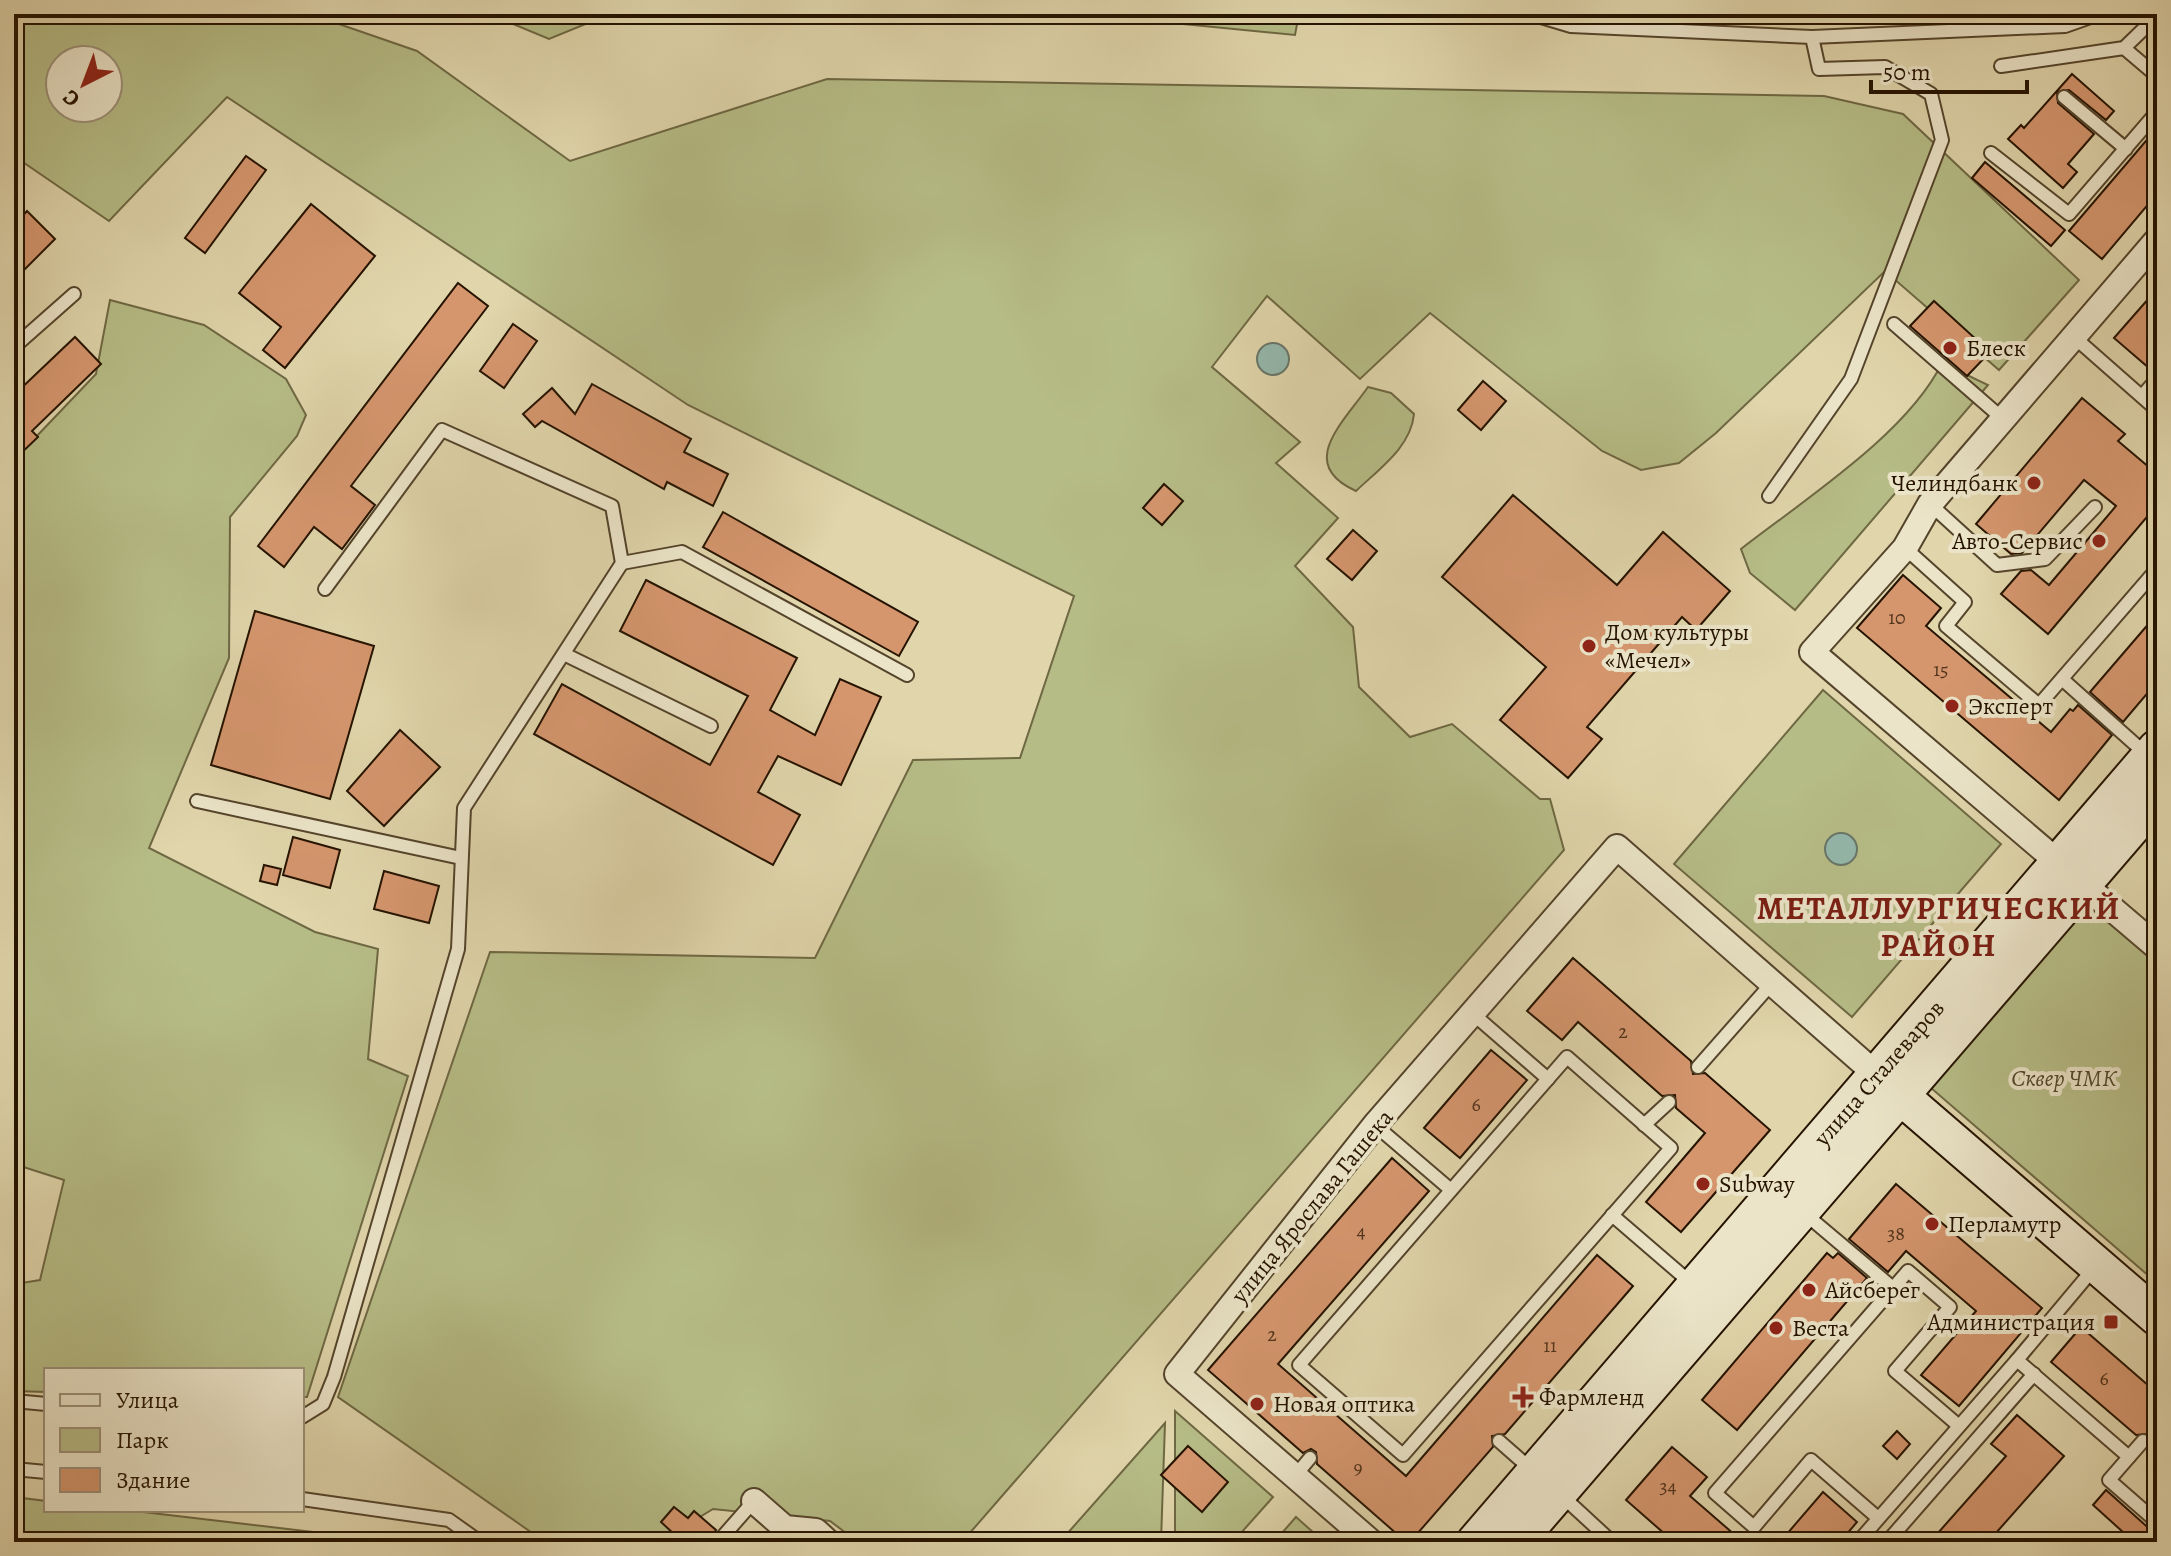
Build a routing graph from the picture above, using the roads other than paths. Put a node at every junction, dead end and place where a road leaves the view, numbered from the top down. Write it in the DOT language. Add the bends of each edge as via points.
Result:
graph roads {
  1 [pos="1377,14"];
  2 [pos="1531,14"];
  3 [pos="2099,14"];
  4 [pos="1331,16"];
  5 [pos="1544,16"];
  6 [pos="2157,16"];
  7 [pos="1812,37"];
  8 [pos="2124,48"];
  9 [pos="2001,66"];
  10 [pos="2157,76"];
  11 [pos="2064,97"];
  12 [pos="2157,112"];
  13 [pos="2126,149"];
  14 [pos="1991,153"];
  15 [pos="2157,240"];
  16 [pos="74,294"];
  17 [pos="1894,324"];
  18 [pos="2074,337"];
  19 [pos="14,347"];
  20 [pos="2157,379"];
  21 [pos="2142,396"];
  22 [pos="2157,410"];
  23 [pos="2003,419"];
  24 [pos="1769,496"];
  25 [pos="1930,504"];
  26 [pos="2095,507"];
  27 [pos="1905,548"];
  28 [pos="622,563"];
  29 [pos="2157,569"];
  30 [pos="325,589"];
  31 [pos="564,654"];
  32 [pos="907,675"];
  33 [pos="2062,679"];
  34 [pos="711,726"];
  35 [pos="2153,752"];
  36 [pos="2157,798"];
  37 [pos="197,801"];
  38 [pos="461,858"];
  39 [pos="2071,874"];
  40 [pos="2157,947"];
  41 [pos="1772,983"];
  42 [pos="1471,1012"];
  43 [pos="1698,1067"];
  44 [pos="1548,1079"];
  45 [pos="1889,1085"];
  46 [pos="1669,1102"];
  47 [pos="1375,1125"];
  48 [pos="1644,1125"];
  49 [pos="1451,1190"];
  50 [pos="1801,1211"];
  51 [pos="1612,1215"];
  52 [pos="2097,1265"];
  53 [pos="1695,1286"];
  54 [pos="1893,1288"];
  55 [pos="2157,1317"];
  56 [pos="2017,1360"];
  57 [pos="2034,1374"];
  58 [pos="1452,1399"];
  59 [pos="14,1401"];
  60 [pos="44,1404"];
  61 [pos="1463,1409"];
  62 [pos="304,1416"];
  63 [pos="1959,1426"];
  64 [pos="1499,1441"];
  65 [pos="2143,1441"];
  66 [pos="2129,1457"];
  67 [pos="14,1469"];
  68 [pos="44,1472"];
  69 [pos="1547,1483"];
  70 [pos="304,1499"];
  71 [pos="754,1501"];
  72 [pos="1878,1518"];
  73 [pos="2157,1522"];
  74 [pos="480,1542"];
  75 [pos="718,1542"];
  76 [pos="828,1542"];
  77 [pos="1371,1542"];
  78 [pos="1475,1542"];
  79 [pos="1516,1542"];
  80 [pos="1612,1542"];
  81 [pos="1858,1542"];
  82 [pos="1887,1542"];
  1 -- 4 [label="lane"];
  2 -- 5 [label="lane"];
  3 -- 7 [label="lane" via="2065,26"];
  5 -- 7 [label="lane" via="1571,26"];
  6 -- 8 [label="lane"];
  7 -- 24 [label="lane" via="1819,69 1885,67 1931,94 1942,140 1851,379"];
  8 -- 9 [label="lane"];
  8 -- 10 [label="lane"];
  11 -- 13 [label="lane"];
  12 -- 13 [label="lane"];
  13 -- 14 [label="lane" via="2069,214"];
  15 -- 18 [label="street"];
  16 -- 19 [label="lane"];
  17 -- 23 [label="lane"];
  18 -- 21 [label="lane"];
  18 -- 23 [label="street"];
  20 -- 21 [label="lane"];
  21 -- 22 [label="lane"];
  23 -- 25 [label="street"];
  25 -- 26 [label="lane" via="1997,565 2045,559"];
  25 -- 27 [label="street"];
  27 -- 33 [label="lane" via="1965,602 1946,626 2039,705"];
  27 -- 39 [label="street" via="1812,652"];
  28 -- 30 [label="lane" via="612,506 442,430"];
  28 -- 31 [label="lane"];
  28 -- 32 [label="lane" via="682,552"];
  29 -- 33 [label="lane"];
  31 -- 34 [label="lane"];
  31 -- 38 [label="lane" via="464,808"];
  33 -- 35 [label="lane"];
  35 -- 39 [label="main road, улица Сталеваров"];
  36 -- 39 [label="main road, улица Сталеваров"];
  37 -- 38 [label="lane"];
  38 -- 62 [label="lane" via="458,949 334,1377 323,1404"];
  39 -- 40 [label="street"];
  39 -- 45 [label="main road, улица Сталеваров"];
  41 -- 42 [label="street, улица Ярослава Гашека" via="1617,847"];
  41 -- 43 [label="lane"];
  41 -- 45 [label="street"];
  42 -- 44 [label="lane"];
  42 -- 47 [label="street, улица Ярослава Гашека"];
  44 -- 48 [label="lane" via="1567,1057"];
  44 -- 49 [label="lane"];
  45 -- 50 [label="main road, улица Сталеваров"];
  45 -- 52 [label="main road"];
  45 -- 53 [label="main road, улица Сталеваров"];
  46 -- 48 [label="lane"];
  47 -- 49 [label="lane"];
  47 -- 77 [label="street, улица Ярослава Гашека" via="1177,1374 1303,1467"];
  48 -- 51 [label="lane" via="1671,1148"];
  49 -- 58 [label="lane" via="1299,1365 1347,1415 1403,1455"];
  50 -- 54 [label="lane"];
  50 -- 69 [label="main road, улица Сталеваров"];
  51 -- 53 [label="lane"];
  51 -- 58 [label="lane"];
  52 -- 55 [label="main road"];
  52 -- 56 [label="lane"];
  53 -- 69 [label="main road, улица Сталеваров"];
  54 -- 63 [label="lane" via="1908,1271 1950,1307 1895,1371"];
  54 -- 72 [label="lane" via="1715,1493 1754,1527 1811,1460"];
  56 -- 57 [label="lane"];
  56 -- 63 [label="lane"];
  57 -- 66 [label="lane"];
  57 -- 82 [label="lane"];
  58 -- 61 [label="lane"];
  59 -- 60 [label="lane"];
  63 -- 72 [label="lane"];
  64 -- 69 [label="lane"];
  65 -- 66 [label="lane"];
  66 -- 73 [label="lane" via="2109,1480"];
  67 -- 68 [label="lane"];
  69 -- 78 [label="main road, улица Сталеваров"];
  69 -- 79 [label="main road, улица Сталеваров"];
  69 -- 80 [label="lane"];
  70 -- 74 [label="lane" via="449,1520"];
  71 -- 75 [label="lane"];
  71 -- 76 [label="street" via="785,1528 816,1531"];
  72 -- 81 [label="lane"];
}
